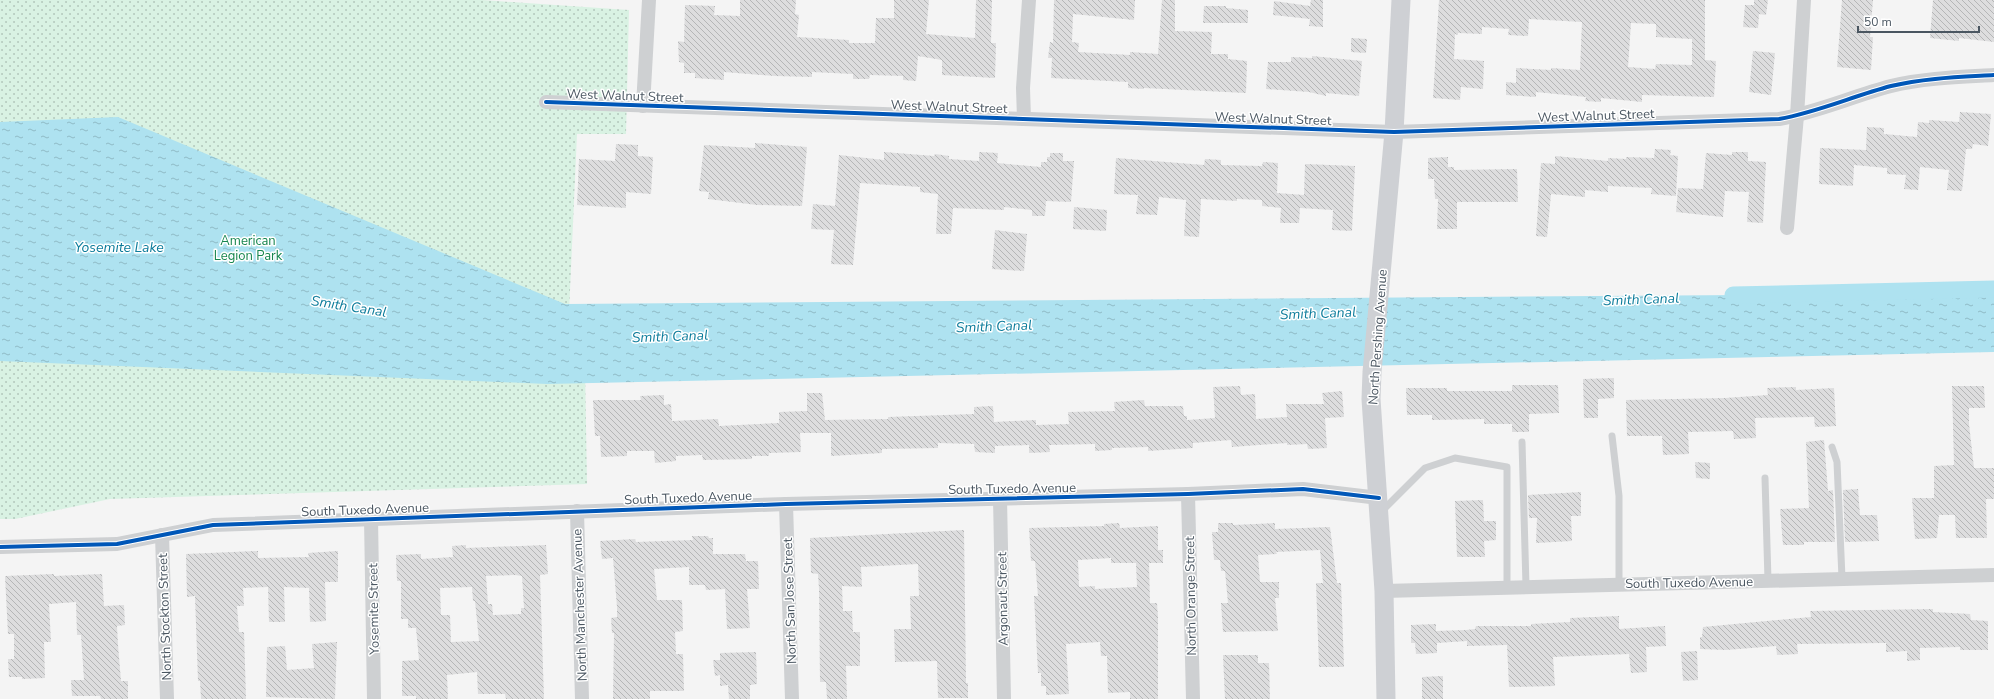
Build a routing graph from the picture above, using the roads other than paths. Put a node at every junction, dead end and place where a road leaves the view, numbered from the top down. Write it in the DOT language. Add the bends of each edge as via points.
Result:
graph roads {
  1 [pos="649,0"];
  2 [pos="1029,0"];
  3 [pos="1401,0"];
  4 [pos="1804,0"];
  5 [pos="1994,75"];
  6 [pos="546,102"];
  7 [pos="643,106"];
  8 [pos="1797,116"];
  9 [pos="1024,119"];
  10 [pos="1394,132"];
  11 [pos="1787,228"];
  12 [pos="1612,436"];
  13 [pos="1522,442"];
  14 [pos="1832,447"];
  15 [pos="1765,478"];
  16 [pos="1188,494"];
  17 [pos="1000,498"];
  18 [pos="786,504"];
  19 [pos="1379,506"];
  20 [pos="577,511"];
  21 [pos="371,518"];
  22 [pos="162,535"];
  23 [pos="0,547"];
  24 [pos="1994,575"];
  25 [pos="1842,578"];
  26 [pos="1768,580"];
  27 [pos="1618,584"];
  28 [pos="1526,586"];
  29 [pos="1507,587"];
  30 [pos="1384,591"];
  31 [pos="166,699"];
  32 [pos="374,699"];
  33 [pos="582,699"];
  34 [pos="792,699"];
  35 [pos="1004,699"];
  36 [pos="1193,699"];
  37 [pos="1386,699"];
  1 -- 7 [label="street"];
  2 -- 9 [label="street" via="1023,88"];
  3 -- 10 [label="main road, North Pershing Avenue"];
  4 -- 8 [label="street"];
  5 -- 8 [label="street, West Walnut Street" via="1945,78 1892,86"];
  6 -- 7 [label="street, West Walnut Street"];
  7 -- 9 [label="street, West Walnut Street"];
  8 -- 10 [label="street, West Walnut Street" via="1779,119"];
  8 -- 11 [label="street"];
  9 -- 10 [label="street, West Walnut Street"];
  10 -- 19 [label="main road, North Pershing Avenue" via="1372,372"];
  12 -- 27 [label="lane" via="1619,496"];
  13 -- 28 [label="lane"];
  14 -- 25 [label="lane" via="1837,462"];
  15 -- 26 [label="lane"];
  16 -- 17 [label="street, South Tuxedo Avenue"];
  16 -- 19 [label="street, South Tuxedo Avenue" via="1302,489"];
  16 -- 36 [label="street, North Orange Street"];
  17 -- 18 [label="street, South Tuxedo Avenue"];
  17 -- 35 [label="street, Argonaut Street"];
  18 -- 20 [label="street, South Tuxedo Avenue"];
  18 -- 34 [label="street, North San Jose Street"];
  19 -- 29 [label="lane" via="1425,468 1455,458 1507,467"];
  19 -- 30 [label="main road, North Pershing Avenue"];
  20 -- 21 [label="street, South Tuxedo Avenue"];
  20 -- 33 [label="street, North Manchester Avenue"];
  21 -- 22 [label="street, South Tuxedo Avenue" via="213,524"];
  21 -- 32 [label="street, Yosemite Street"];
  22 -- 23 [label="street, South Tuxedo Avenue" via="117,544"];
  22 -- 31 [label="street, North Stockton Street"];
  24 -- 25 [label="street, South Tuxedo Avenue"];
  25 -- 26 [label="street, South Tuxedo Avenue"];
  26 -- 27 [label="street, South Tuxedo Avenue"];
  27 -- 28 [label="street, South Tuxedo Avenue"];
  28 -- 29 [label="street, South Tuxedo Avenue"];
  29 -- 30 [label="street, South Tuxedo Avenue"];
  30 -- 37 [label="main road, North Pershing Avenue"];
}
